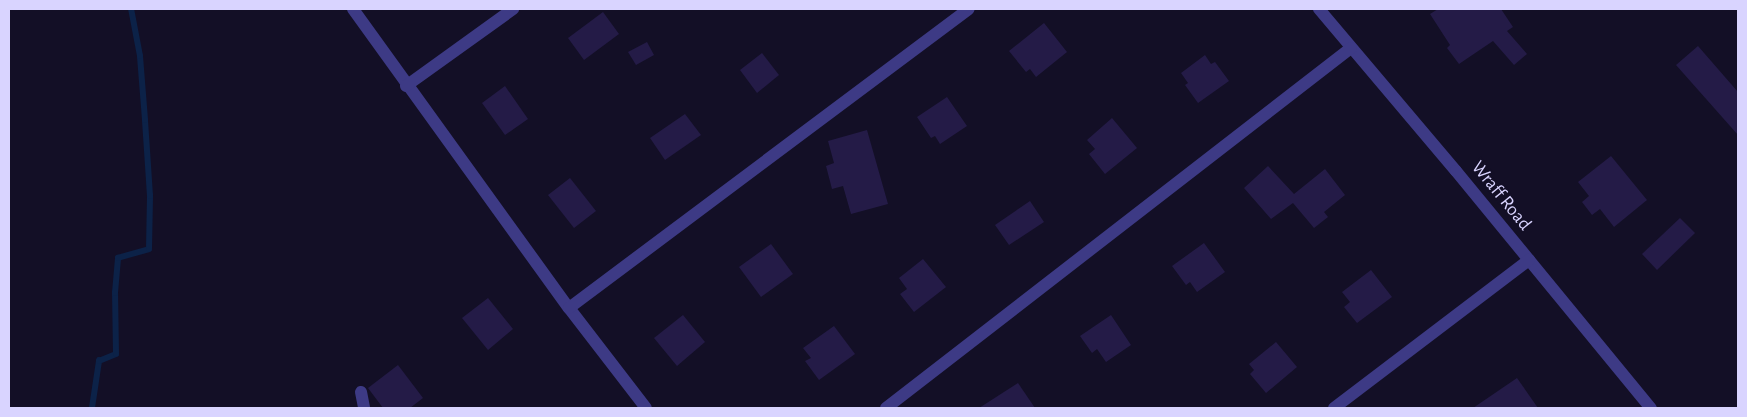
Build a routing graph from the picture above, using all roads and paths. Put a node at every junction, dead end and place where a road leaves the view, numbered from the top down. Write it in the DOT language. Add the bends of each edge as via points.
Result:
graph roads {
  1 [pos="353,9"];
  2 [pos="513,9"];
  3 [pos="968,9"];
  4 [pos="1319,9"];
  5 [pos="1352,48"];
  6 [pos="406,86"];
  7 [pos="1529,260"];
  8 [pos="569,308"];
  9 [pos="360,392"];
  10 [pos="364,408"];
  11 [pos="646,408"];
  12 [pos="886,408"];
  13 [pos="1334,408"];
  14 [pos="1651,408"];
  1 -- 6 [label="street"];
  2 -- 6 [label="street"];
  3 -- 8 [label="street"];
  4 -- 5 [label="street, Wraff Road"];
  5 -- 7 [label="street, Wraff Road"];
  5 -- 12 [label="street"];
  6 -- 8 [label="street"];
  7 -- 13 [label="street"];
  7 -- 14 [label="street, Wraff Road"];
  8 -- 11 [label="street"];
  9 -- 10 [label="street"];
}
